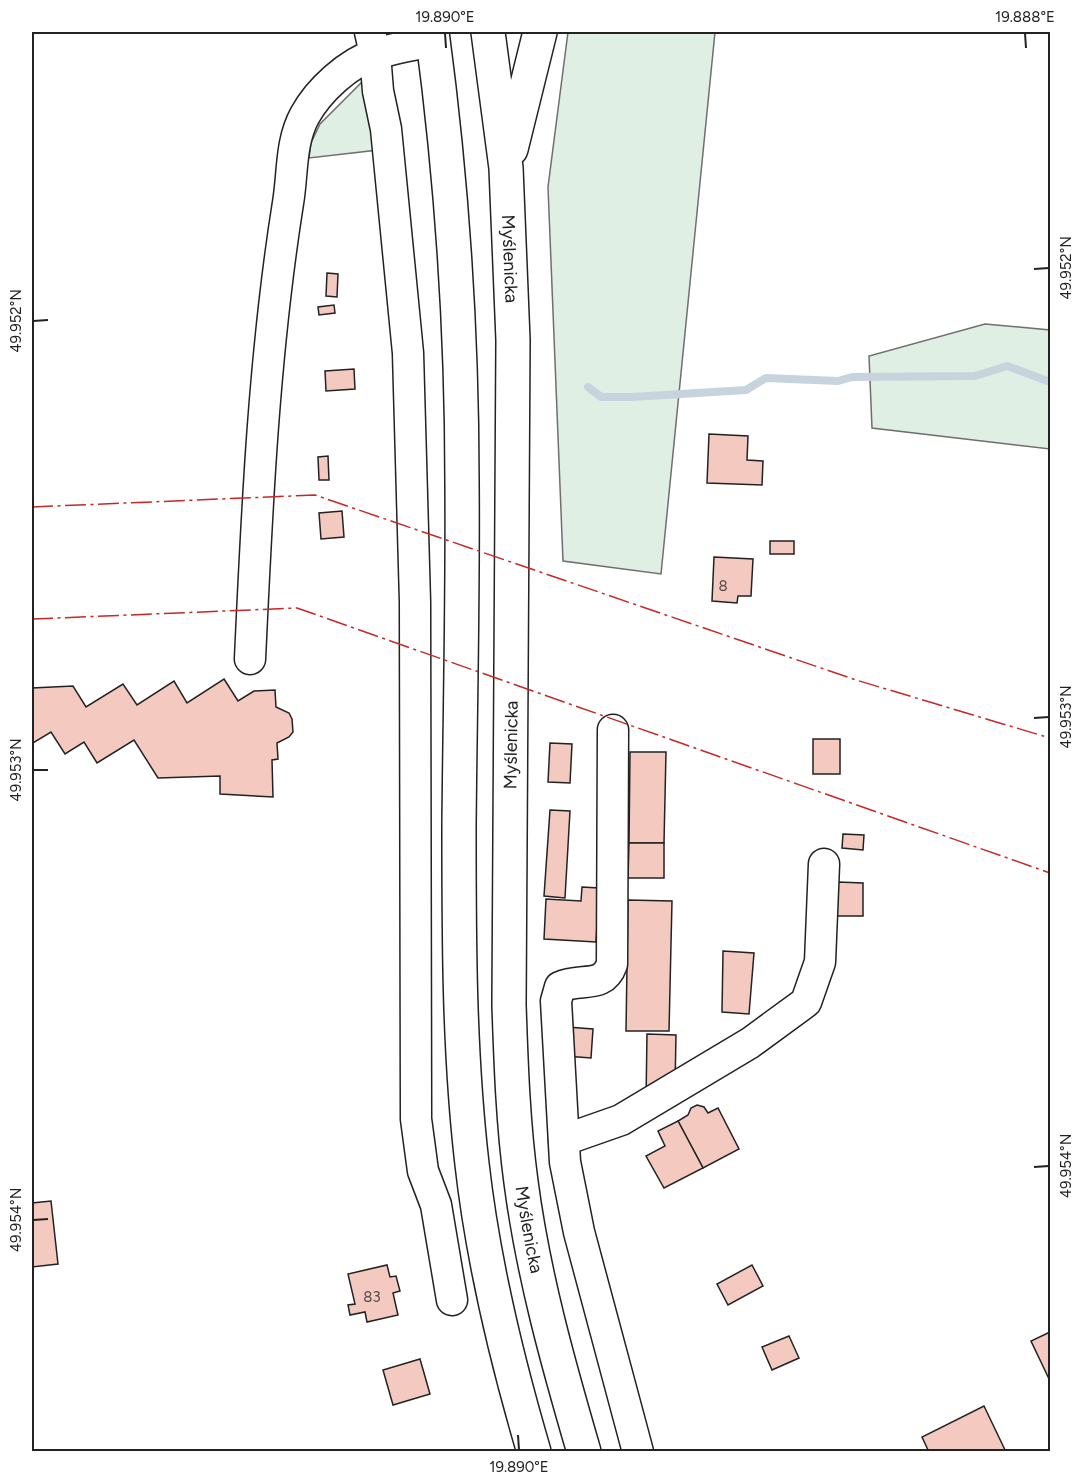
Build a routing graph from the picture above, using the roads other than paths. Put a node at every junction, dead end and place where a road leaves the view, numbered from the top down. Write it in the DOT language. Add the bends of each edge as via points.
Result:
graph roads {
  1 [pos="488,32"];
  2 [pos="540,32"];
  3 [pos="433,36"];
  4 [pos="373,43"];
  5 [pos="506,168"];
  6 [pos="250,659"];
  7 [pos="613,730"];
  8 [pos="824,864"];
  9 [pos="564,1140"];
  10 [pos="452,1300"];
  11 [pos="534,1452"];
  12 [pos="584,1452"];
  13 [pos="638,1452"];
  1 -- 5 [label="highway, Myślenicka"];
  2 -- 5 [label="highway"];
  3 -- 4 [label="street"];
  3 -- 11 [label="highway" via="449,176 459,340 459,913 463,1066 485,1253 503,1342"];
  4 -- 6 [label="street" via="315,102 295,140 270,350"];
  4 -- 10 [label="street" via="387,140 408,353 415,602 416,1119 423,1171 436,1205"];
  5 -- 12 [label="highway, Myślenicka" via="513,340 511,1077 527,1225 544,1306"];
  7 -- 9 [label="street" via="612,964 609,974 599,981 571,982 560,987 556,1001"];
  8 -- 9 [label="street" via="820,962 807,1002 750,1043 621,1120"];
  9 -- 13 [label="street" via="579,1232"];
}
